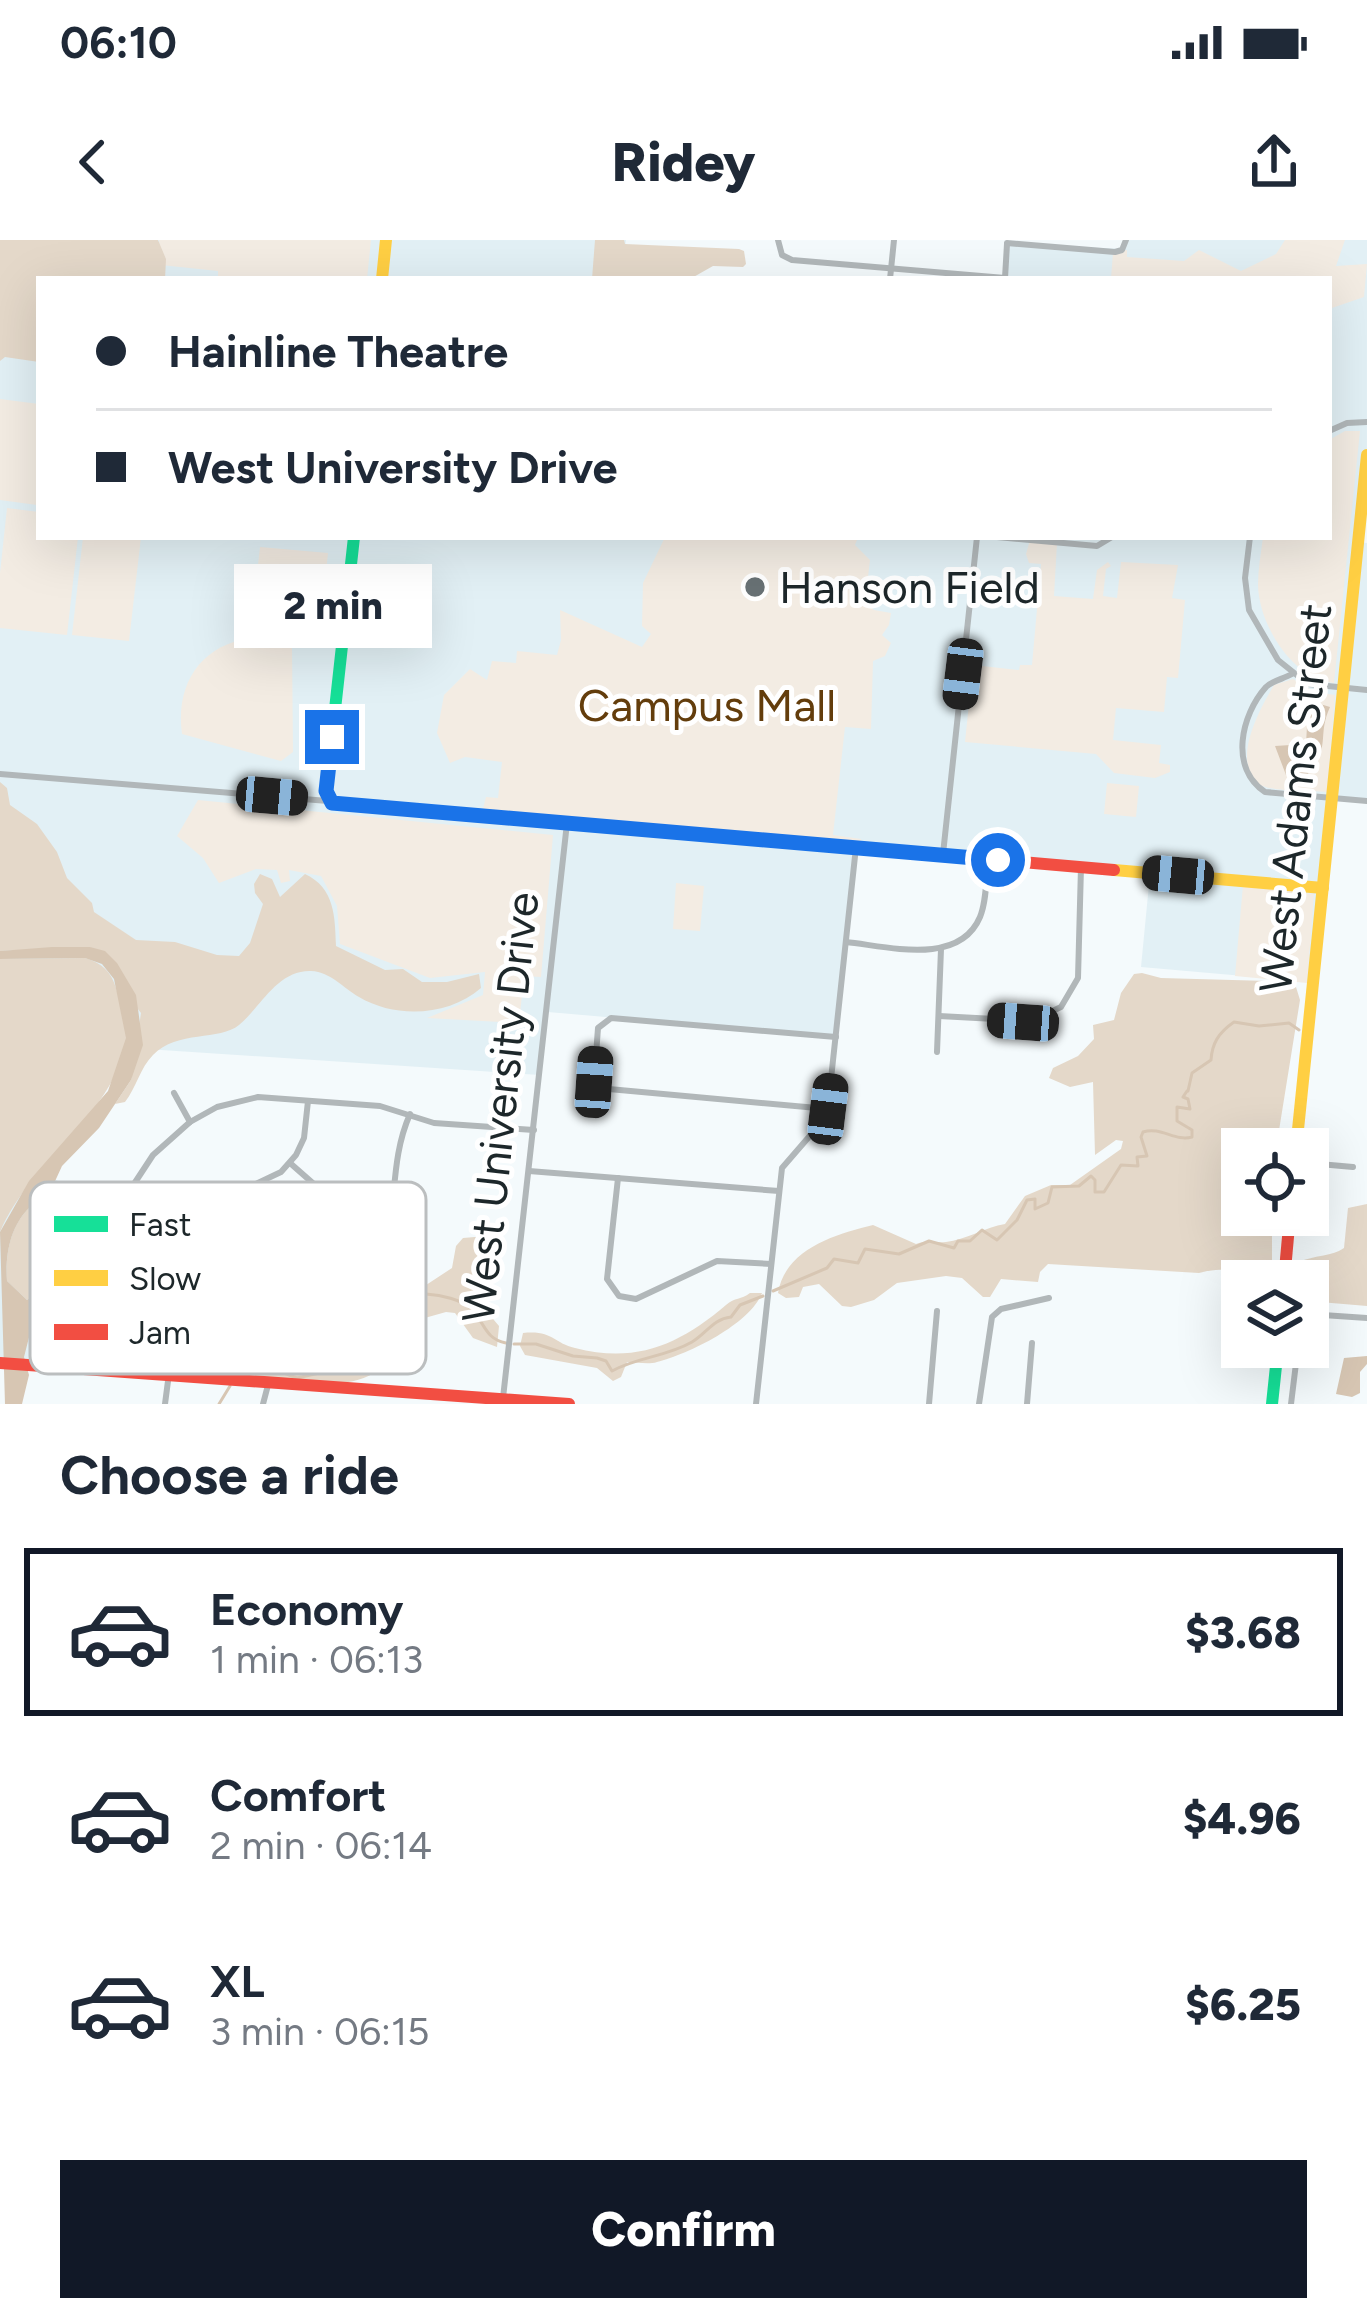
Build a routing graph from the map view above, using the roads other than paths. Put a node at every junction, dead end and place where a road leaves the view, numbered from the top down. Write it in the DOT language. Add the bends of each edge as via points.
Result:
graph roads {
  1 [pos="386,240"];
  2 [pos="778,240"];
  3 [pos="894,240"];
  4 [pos="1126,240"];
  5 [pos="1008,242"];
  6 [pos="891,268"];
  7 [pos="382,276"];
  8 [pos="890,276"];
  9 [pos="974,276"];
  10 [pos="1005,276"];
  11 [pos="1367,422"];
  12 [pos="1332,429"];
  13 [pos="1367,455"];
  14 [pos="354,540"];
  15 [pos="977,540"];
  16 [pos="1030,540"];
  17 [pos="1107,540"];
  18 [pos="1250,540"];
  19 [pos="1361,570"];
  20 [pos="1292,674"];
  21 [pos="1343,688"];
  22 [pos="1367,690"];
  23 [pos="0,774"];
  24 [pos="1332,799"];
  25 [pos="328,801"];
  26 [pos="1367,801"];
  27 [pos="567,823"];
  28 [pos="856,847"];
  29 [pos="943,854"];
  30 [pos="988,859"];
  31 [pos="1081,867"];
  32 [pos="1323,888"];
  33 [pos="845,942"];
  34 [pos="940,949"];
  35 [pos="939,1016"];
  36 [pos="836,1037"];
  37 [pos="937,1052"];
  38 [pos="174,1093"];
  39 [pos="308,1101"];
  40 [pos="828,1109"];
  41 [pos="410,1114"];
  42 [pos="190,1123"];
  43 [pos="1298,1128"];
  44 [pos="534,1130"];
  45 [pos="290,1163"];
  46 [pos="1329,1165"];
  47 [pos="1353,1167"];
  48 [pos="529,1171"];
  49 [pos="618,1178"];
  50 [pos="133,1182"];
  51 [pos="264,1182"];
  52 [pos="312,1182"];
  53 [pos="394,1182"];
  54 [pos="779,1191"];
  55 [pos="771,1264"];
  56 [pos="1049,1298"];
  57 [pos="937,1311"];
  58 [pos="1329,1315"];
  59 [pos="1367,1318"];
  60 [pos="1032,1342"];
  61 [pos="0,1363"];
  62 [pos="30,1365"];
  63 [pos="1276,1368"];
  64 [pos="1295,1368"];
  65 [pos="146,1374"];
  66 [pos="170,1376"];
  67 [pos="268,1384"];
  68 [pos="503,1398"];
  69 [pos="165,1404"];
  70 [pos="263,1404"];
  71 [pos="569,1404"];
  72 [pos="756,1404"];
  73 [pos="928,1404"];
  74 [pos="980,1404"];
  75 [pos="1027,1404"];
  76 [pos="1272,1404"];
  77 [pos="1291,1404"];
  1 -- 7 [label="street"];
  2 -- 6 [label="street" via="792,260"];
  3 -- 6 [label="street"];
  4 -- 5 [label="street" via="1113,252"];
  5 -- 10 [label="street"];
  6 -- 8 [label="street"];
  6 -- 9 [label="street"];
  11 -- 12 [label="street"];
  13 -- 19 [label="street, West Adams Street"];
  14 -- 25 [label="street"];
  15 -- 29 [label="street"];
  16 -- 17 [label="street"];
  18 -- 20 [label="street" via="1249,610"];
  19 -- 21 [label="street, West Adams Street"];
  20 -- 21 [label="street"];
  20 -- 24 [label="street" via="1269,683 1247,718 1246,769 1265,792"];
  21 -- 22 [label="street"];
  21 -- 24 [label="street, West Adams Street"];
  23 -- 25 [label="street"];
  24 -- 26 [label="street"];
  24 -- 32 [label="street, West Adams Street"];
  25 -- 27 [label="street"];
  27 -- 28 [label="street"];
  27 -- 44 [label="street, West University Drive"];
  28 -- 29 [label="street"];
  28 -- 33 [label="street"];
  29 -- 30 [label="street"];
  30 -- 31 [label="street"];
  30 -- 34 [label="street" via="979,920"];
  31 -- 32 [label="street"];
  31 -- 35 [label="street" via="1078,978 1067,1001 1031,1022"];
  32 -- 43 [label="street, West Adams Street"];
  33 -- 34 [label="street"];
  33 -- 36 [label="street"];
  34 -- 35 [label="street"];
  35 -- 37 [label="street"];
  36 -- 40 [label="street"];
  36 -- 40 [label="street" via="610,1018 598,1028 600,1089"];
  38 -- 42 [label="street"];
  39 -- 41 [label="street"];
  39 -- 42 [label="street" via="241,1099"];
  39 -- 45 [label="street" via="304,1138"];
  40 -- 54 [label="street" via="784,1163"];
  41 -- 44 [label="street"];
  41 -- 53 [label="street"];
  42 -- 50 [label="street"];
  44 -- 48 [label="street, West University Drive"];
  45 -- 51 [label="street"];
  45 -- 52 [label="street"];
  46 -- 47 [label="street"];
  48 -- 49 [label="street"];
  48 -- 68 [label="street, West University Drive"];
  49 -- 54 [label="street"];
  49 -- 55 [label="street" via="607,1279 619,1296 636,1299 717,1261"];
  54 -- 55 [label="street"];
  55 -- 72 [label="street"];
  56 -- 74 [label="street" via="992,1317"];
  57 -- 73 [label="street"];
  58 -- 59 [label="street"];
  60 -- 75 [label="street"];
  61 -- 62 [label="street"];
  63 -- 76 [label="street"];
  64 -- 77 [label="street"];
  65 -- 66 [label="street"];
  66 -- 67 [label="street"];
  66 -- 69 [label="street"];
  67 -- 68 [label="street"];
  67 -- 70 [label="street"];
  68 -- 71 [label="street"];
}
